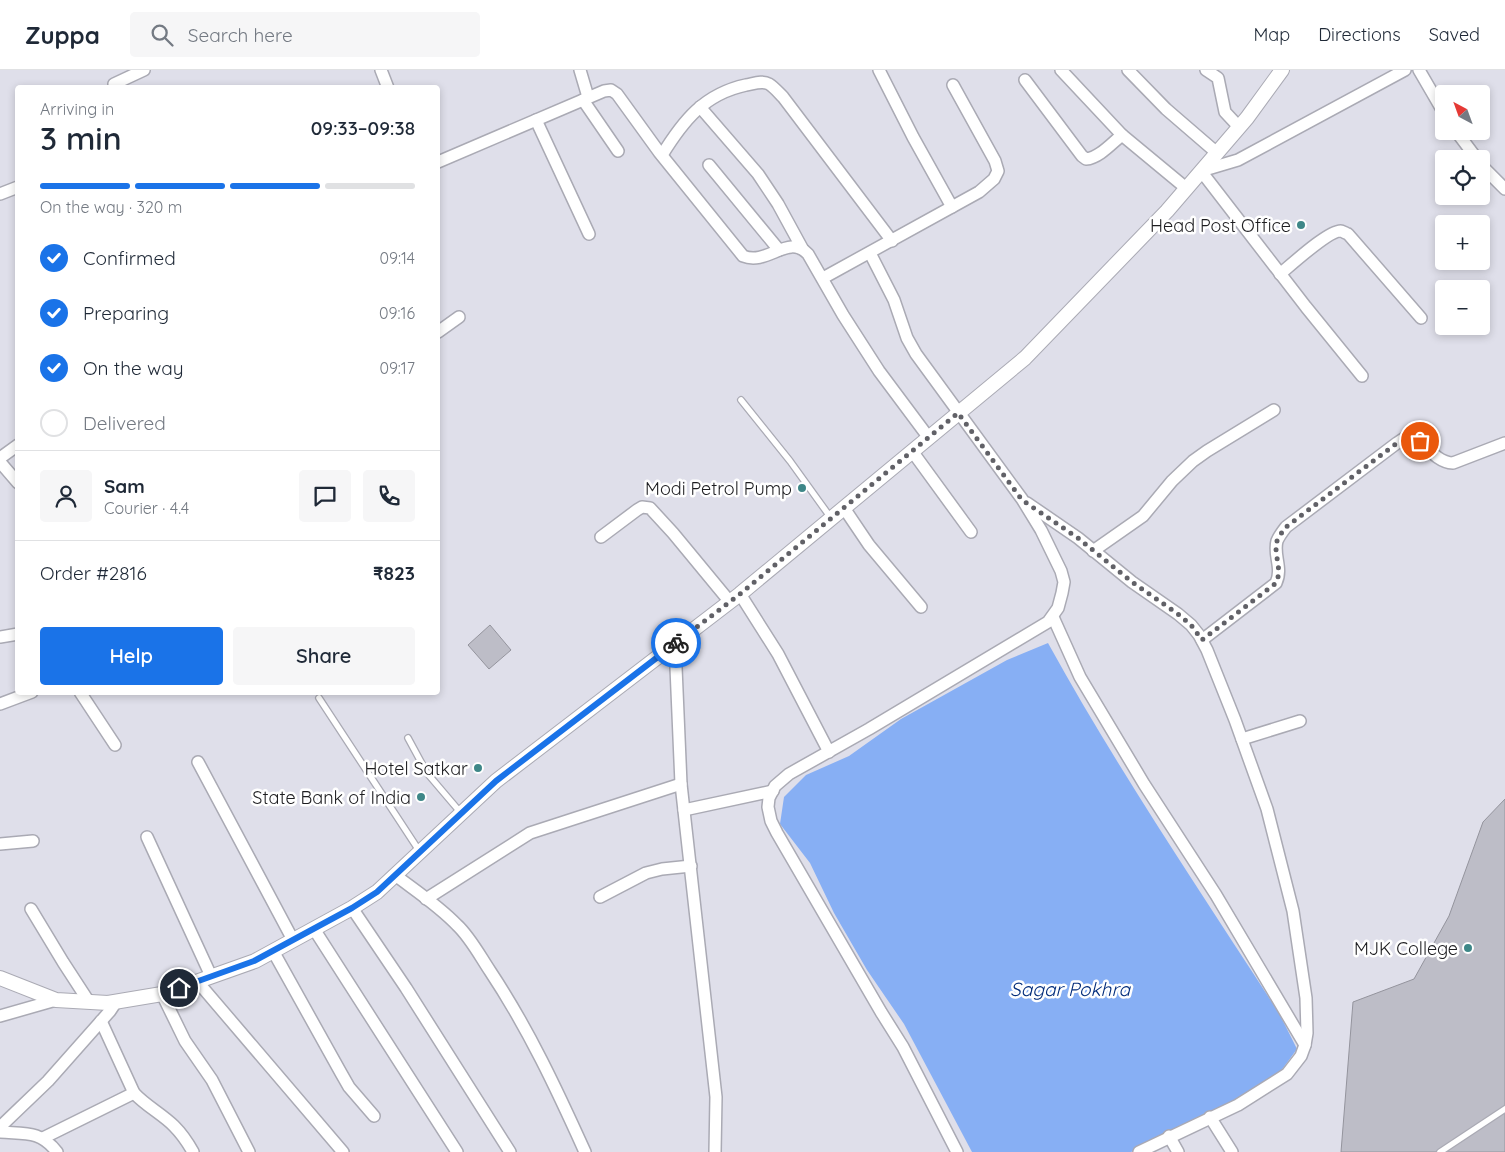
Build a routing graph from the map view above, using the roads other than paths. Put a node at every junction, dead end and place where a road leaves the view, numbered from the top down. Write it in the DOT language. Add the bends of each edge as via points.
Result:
graph roads {
  1 [pos="144,70"];
  2 [pos="381,70"];
  3 [pos="580,70"];
  4 [pos="879,70"];
  5 [pos="1061,70"];
  6 [pos="1128,70"];
  7 [pos="1206,70"];
  8 [pos="1282,70"];
  9 [pos="1405,70"];
  10 [pos="1419,70"];
  11 [pos="1025,80"];
  12 [pos="114,84"];
  13 [pos="387,85"];
  14 [pos="953,85"];
  15 [pos="1435,98"];
  16 [pos="585,99"];
  17 [pos="700,107"];
  18 [pos="536,120"];
  19 [pos="1239,127"];
  20 [pos="1122,135"];
  21 [pos="658,150"];
  22 [pos="618,151"];
  23 [pos="1217,153"];
  24 [pos="440,161"];
  25 [pos="709,164"];
  26 [pos="1201,171"];
  27 [pos="1490,174"];
  28 [pos="15,188"];
  29 [pos="1186,188"];
  30 [pos="1505,189"];
  31 [pos="0,194"];
  32 [pos="952,207"];
  33 [pos="589,234"];
  34 [pos="892,241"];
  35 [pos="802,248"];
  36 [pos="779,250"];
  37 [pos="870,253"];
  38 [pos="1280,274"];
  39 [pos="822,278"];
  40 [pos="459,317"];
  41 [pos="1421,318"];
  42 [pos="440,331"];
  43 [pos="1362,376"];
  44 [pos="741,400"];
  45 [pos="1274,410"];
  46 [pos="958,413"];
  47 [pos="929,438"];
  48 [pos="1505,443"];
  49 [pos="15,447"];
  50 [pos="912,451"];
  51 [pos="0,458"];
  52 [pos="0,462"];
  53 [pos="15,480"];
  54 [pos="1022,500"];
  55 [pos="844,508"];
  56 [pos="832,518"];
  57 [pos="971,532"];
  58 [pos="602,537"];
  59 [pos="1093,551"];
  60 [pos="735,598"];
  61 [pos="921,608"];
  62 [pos="1053,617"];
  63 [pos="15,634"];
  64 [pos="0,637"];
  65 [pos="1202,640"];
  66 [pos="675,644"];
  67 [pos="24,695"];
  68 [pos="82,695"];
  69 [pos="319,698"];
  70 [pos="0,704"];
  71 [pos="1300,721"];
  72 [pos="408,738"];
  73 [pos="1242,739"];
  74 [pos="116,745"];
  75 [pos="829,752"];
  76 [pos="198,762"];
  77 [pos="681,784"];
  78 [pos="773,791"];
  79 [pos="684,810"];
  80 [pos="461,813"];
  81 [pos="147,837"];
  82 [pos="33,841"];
  83 [pos="0,844"];
  84 [pos="420,852"];
  85 [pos="690,866"];
  86 [pos="395,876"];
  87 [pos="600,897"];
  88 [pos="426,899"];
  89 [pos="352,908"];
  90 [pos="31,909"];
  91 [pos="314,929"];
  92 [pos="293,940"];
  93 [pos="272,951"];
  94 [pos="211,976"];
  95 [pos="0,978"];
  96 [pos="197,981"];
  97 [pos="162,994"];
  98 [pos="56,1000"];
  99 [pos="89,1002"];
  100 [pos="116,1002"];
  101 [pos="0,1016"];
  102 [pos="101,1021"];
  103 [pos="1305,1045"];
  104 [pos="134,1093"];
  105 [pos="1505,1109"];
  106 [pos="374,1116"];
  107 [pos="1210,1117"];
  108 [pos="0,1127"];
  109 [pos="0,1132"];
  110 [pos="1169,1136"];
  111 [pos="43,1138"];
  112 [pos="57,1152"];
  113 [pos="193,1152"];
  114 [pos="249,1152"];
  115 [pos="343,1152"];
  116 [pos="457,1152"];
  117 [pos="510,1152"];
  118 [pos="586,1152"];
  119 [pos="715,1152"];
  120 [pos="957,1152"];
  121 [pos="1139,1152"];
  122 [pos="1178,1152"];
  123 [pos="1232,1152"];
  124 [pos="1440,1152"];
  1 -- 12 [label="street"];
  2 -- 13 [label="street"];
  3 -- 16 [label="street"];
  4 -- 32 [label="street"];
  5 -- 20 [label="street"];
  6 -- 23 [label="street" via="1166,109"];
  7 -- 19 [label="street" via="1218,78 1225,112"];
  8 -- 19 [label="street"];
  9 -- 26 [label="street" via="1238,160"];
  10 -- 15 [label="street"];
  11 -- 20 [label="street" via="1086,160 1098,155"];
  14 -- 32 [label="street" via="998,171 988,186"];
  16 -- 18 [label="street"];
  16 -- 21 [label="street" via="604,91 611,90 617,94"];
  16 -- 22 [label="street"];
  17 -- 21 [label="street"];
  17 -- 34 [label="street" via="731,88 763,82 769,84 783,97"];
  17 -- 35 [label="street" via="758,174"];
  18 -- 24 [label="street"];
  18 -- 33 [label="street"];
  19 -- 23 [label="street"];
  20 -- 29 [label="street"];
  21 -- 36 [label="street" via="743,256 758,259"];
  23 -- 26 [label="street"];
  25 -- 36 [label="street"];
  26 -- 29 [label="street"];
  26 -- 38 [label="street"];
  27 -- 30 [label="street"];
  28 -- 31 [label="street"];
  29 -- 46 [label="street" via="1025,358"];
  32 -- 34 [label="street"];
  34 -- 37 [label="street"];
  35 -- 36 [label="street" via="794,246"];
  35 -- 39 [label="street"];
  37 -- 39 [label="street"];
  37 -- 46 [label="street" via="894,300 907,338"];
  38 -- 41 [label="street" via="1333,233 1342,231"];
  38 -- 43 [label="street"];
  39 -- 47 [label="street" via="879,371"];
  40 -- 42 [label="street"];
  44 -- 56 [label="lane"];
  45 -- 59 [label="street" via="1193,461 1144,516"];
  46 -- 47 [label="street"];
  46 -- 54 [label="street"];
  47 -- 50 [label="street"];
  48 -- 65 [label="street" via="1446,462 1414,436 1406,437 1286,527 1276,545 1279,575 1276,583"];
  49 -- 51 [label="street"];
  50 -- 55 [label="street"];
  50 -- 57 [label="street"];
  52 -- 53 [label="street"];
  54 -- 59 [label="street"];
  54 -- 62 [label="street" via="1041,530 1064,582"];
  55 -- 56 [label="street"];
  55 -- 61 [label="street" via="869,545"];
  56 -- 60 [label="street"];
  58 -- 60 [label="street" via="642,507 650,508"];
  59 -- 65 [label="street" via="1178,614"];
  60 -- 66 [label="street"];
  60 -- 75 [label="street" via="778,654"];
  62 -- 75 [label="street"];
  62 -- 103 [label="street" via="1080,677"];
  63 -- 64 [label="street"];
  65 -- 73 [label="street"];
  66 -- 77 [label="street"];
  66 -- 80 [label="street" via="496,781"];
  67 -- 70 [label="street"];
  68 -- 74 [label="street"];
  69 -- 84 [label="lane"];
  71 -- 73 [label="street"];
  72 -- 80 [label="lane" via="427,773"];
  73 -- 103 [label="street" via="1267,809 1293,911 1306,998"];
  75 -- 78 [label="street" via="789,774"];
  76 -- 92 [label="street"];
  77 -- 79 [label="street"];
  77 -- 88 [label="street" via="530,833"];
  78 -- 79 [label="street"];
  78 -- 120 [label="street" via="768,807 771,820 902,1047"];
  79 -- 85 [label="street"];
  80 -- 84 [label="street"];
  81 -- 94 [label="street"];
  82 -- 83 [label="street"];
  84 -- 86 [label="street"];
  85 -- 87 [label="street" via="646,873"];
  85 -- 119 [label="street" via="716,1097"];
  86 -- 88 [label="street"];
  86 -- 89 [label="street"];
  88 -- 118 [label="street" via="459,926 513,1006"];
  89 -- 91 [label="street"];
  89 -- 117 [label="street"];
  90 -- 99 [label="street"];
  91 -- 92 [label="street"];
  91 -- 116 [label="street"];
  92 -- 93 [label="street"];
  93 -- 94 [label="street"];
  93 -- 106 [label="street" via="349,1087"];
  94 -- 96 [label="street"];
  95 -- 98 [label="street"];
  96 -- 97 [label="street"];
  96 -- 115 [label="street"];
  97 -- 100 [label="street"];
  97 -- 114 [label="street" via="185,1041 212,1080"];
  98 -- 99 [label="street"];
  98 -- 101 [label="street"];
  99 -- 100 [label="street"];
  100 -- 102 [label="street"];
  102 -- 104 [label="street"];
  102 -- 108 [label="street" via="48,1081"];
  103 -- 107 [label="street" via="1287,1074"];
  104 -- 111 [label="street"];
  104 -- 113 [label="street" via="176,1127"];
  105 -- 124 [label="lane"];
  107 -- 110 [label="street"];
  107 -- 123 [label="street"];
  109 -- 111 [label="street" via="33,1134"];
  110 -- 121 [label="street"];
  110 -- 122 [label="street"];
  111 -- 112 [label="street"];
}
